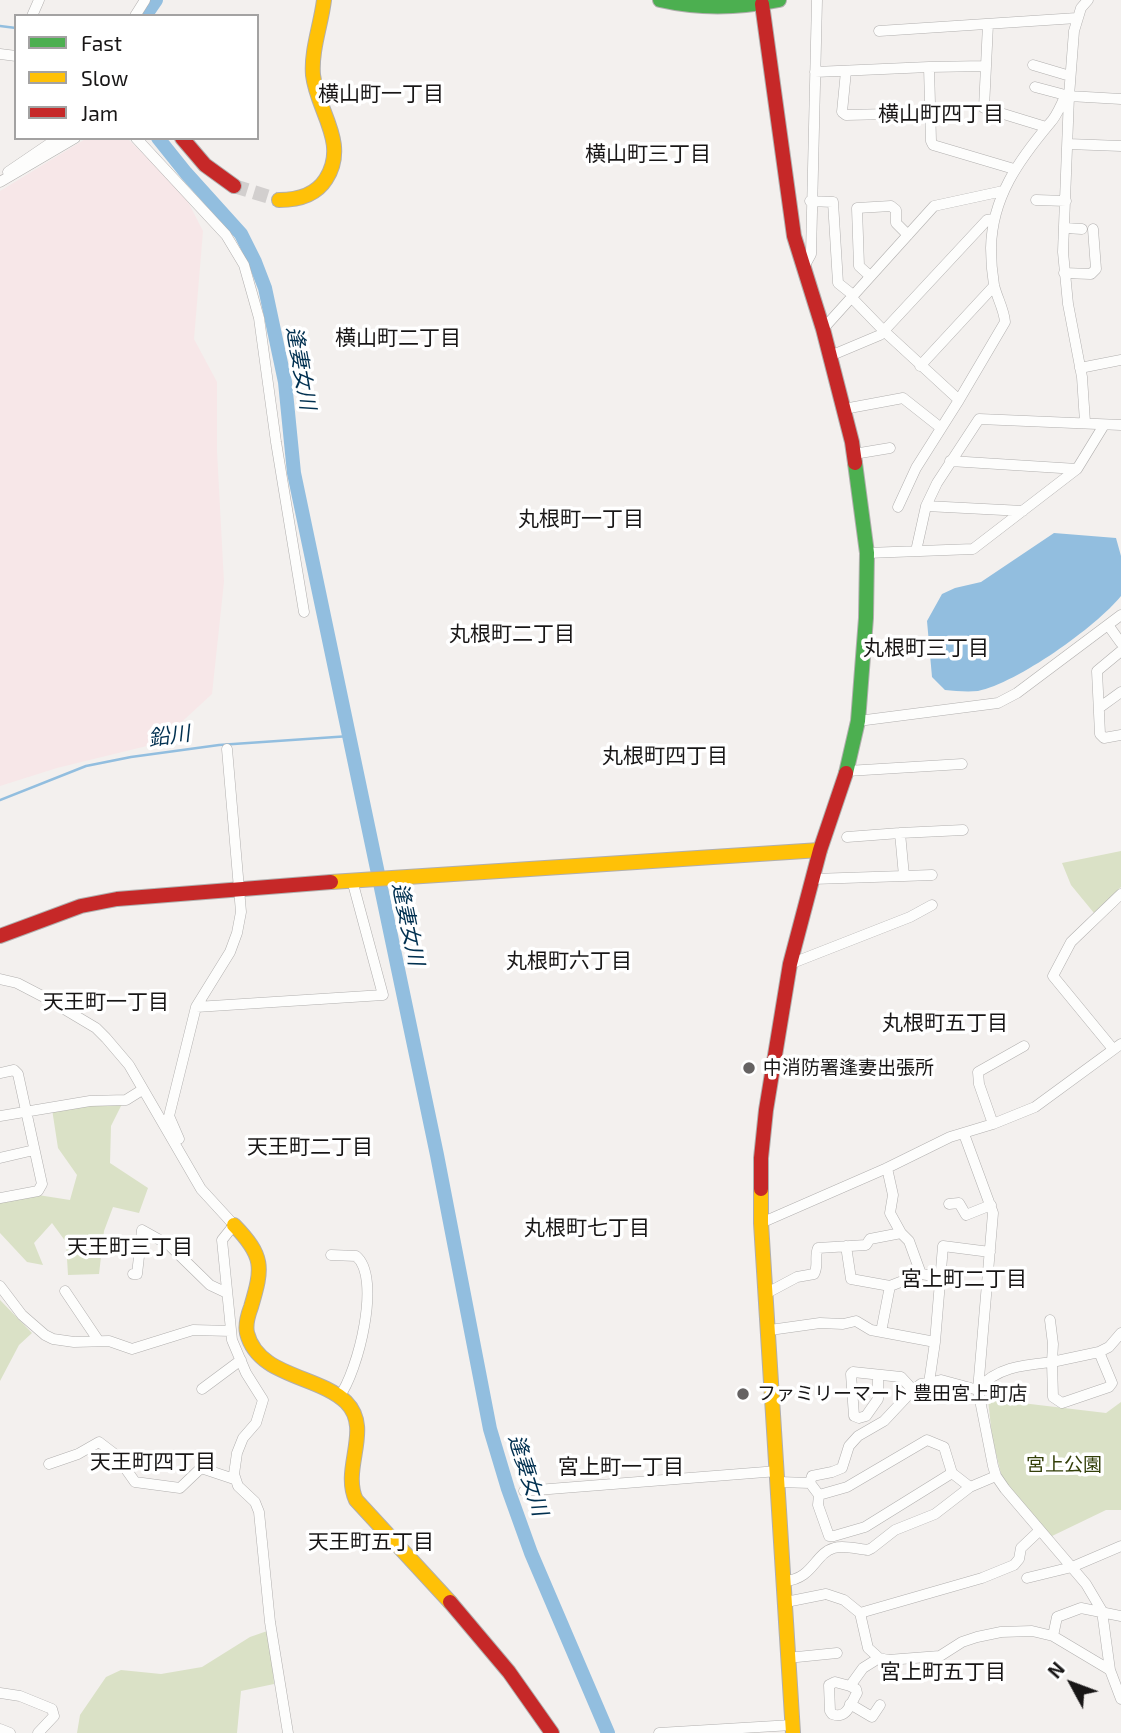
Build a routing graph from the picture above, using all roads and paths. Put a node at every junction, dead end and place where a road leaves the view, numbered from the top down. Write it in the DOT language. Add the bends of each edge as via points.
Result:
graph roads {
  1 [pos="324,0"];
  2 [pos="660,0"];
  3 [pos="779,0"];
  4 [pos="817,0"];
  5 [pos="1088,0"];
  6 [pos="762,2"];
  7 [pos="1077,18"];
  8 [pos="988,24"];
  9 [pos="879,31"];
  10 [pos="1032,65"];
  11 [pos="985,66"];
  12 [pos="929,67"];
  13 [pos="846,71"];
  14 [pos="815,72"];
  15 [pos="1070,76"];
  16 [pos="1035,88"];
  17 [pos="1067,95"];
  18 [pos="1121,99"];
  19 [pos="930,113"];
  20 [pos="1046,127"];
  21 [pos="55,140"];
  22 [pos="72,140"];
  23 [pos="138,140"];
  24 [pos="184,140"];
  25 [pos="1068,145"];
  26 [pos="1121,146"];
  27 [pos="1014,169"];
  28 [pos="0,181"];
  29 [pos="234,186"];
  30 [pos="1003,191"];
  31 [pos="279,200"];
  32 [pos="1036,200"];
  33 [pos="810,201"];
  34 [pos="1066,201"];
  35 [pos="993,219"];
  36 [pos="1065,228"];
  37 [pos="908,235"];
  38 [pos="805,265"];
  39 [pos="1064,273"];
  40 [pos="870,276"];
  41 [pos="994,286"];
  42 [pos="852,296"];
  43 [pos="823,329"];
  44 [pos="884,331"];
  45 [pos="830,356"];
  46 [pos="1121,359"];
  47 [pos="920,366"];
  48 [pos="1080,368"];
  49 [pos="959,400"];
  50 [pos="844,409"];
  51 [pos="1085,422"];
  52 [pos="1104,425"];
  53 [pos="1121,425"];
  54 [pos="941,428"];
  55 [pos="890,448"];
  56 [pos="854,454"];
  57 [pos="950,461"];
  58 [pos="1077,469"];
  59 [pos="926,506"];
  60 [pos="898,507"];
  61 [pos="1023,511"];
  62 [pos="916,551"];
  63 [pos="867,553"];
  64 [pos="304,612"];
  65 [pos="1121,615"];
  66 [pos="1108,625"];
  67 [pos="1121,643"];
  68 [pos="1121,651"];
  69 [pos="1121,692"];
  70 [pos="1099,708"];
  71 [pos="858,721"];
  72 [pos="1121,735"];
  73 [pos="227,749"];
  74 [pos="962,764"];
  75 [pos="847,771"];
  76 [pos="963,830"];
  77 [pos="900,834"];
  78 [pos="847,837"];
  79 [pos="820,850"];
  80 [pos="932,875"];
  81 [pos="904,876"];
  82 [pos="813,879"];
  83 [pos="357,880"];
  84 [pos="240,889"];
  85 [pos="1121,894"];
  86 [pos="932,905"];
  87 [pos="0,936"];
  88 [pos="790,964"];
  89 [pos="0,979"];
  90 [pos="196,1007"];
  91 [pos="1024,1046"];
  92 [pos="1117,1047"];
  93 [pos="0,1073"];
  94 [pos="142,1090"];
  95 [pos="26,1111"];
  96 [pos="0,1116"];
  97 [pos="993,1124"];
  98 [pos="964,1134"];
  99 [pos="34,1150"];
  100 [pos="182,1154"];
  101 [pos="0,1158"];
  102 [pos="887,1168"];
  103 [pos="0,1198"];
  104 [pos="949,1203"];
  105 [pos="991,1205"];
  106 [pos="761,1223"];
  107 [pos="234,1224"];
  108 [pos="901,1233"];
  109 [pos="846,1246"];
  110 [pos="990,1252"];
  111 [pos="331,1255"];
  112 [pos="132,1274"];
  113 [pos="922,1274"];
  114 [pos="940,1277"];
  115 [pos="0,1286"];
  116 [pos="890,1286"];
  117 [pos="65,1291"];
  118 [pos="227,1293"];
  119 [pos="767,1293"];
  120 [pos="1050,1320"];
  121 [pos="769,1330"];
  122 [pos="230,1331"];
  123 [pos="881,1332"];
  124 [pos="1121,1333"];
  125 [pos="98,1340"];
  126 [pos="935,1342"];
  127 [pos="1100,1352"];
  128 [pos="241,1360"];
  129 [pos="1052,1362"];
  130 [pos="877,1375"];
  131 [pos="929,1383"];
  132 [pos="202,1389"];
  133 [pos="913,1390"];
  134 [pos="978,1390"];
  135 [pos="339,1397"];
  136 [pos="49,1464"];
  137 [pos="952,1473"];
  138 [pos="996,1476"];
  139 [pos="778,1477"];
  140 [pos="234,1479"];
  141 [pos="810,1483"];
  142 [pos="970,1487"];
  143 [pos="524,1491"];
  144 [pos="819,1495"];
  145 [pos="1039,1531"];
  146 [pos="1121,1546"];
  147 [pos="1072,1567"];
  148 [pos="1027,1577"];
  149 [pos="785,1581"];
  150 [pos="786,1602"];
  151 [pos="1102,1611"];
  152 [pos="860,1613"];
  153 [pos="1121,1616"];
  154 [pos="1052,1636"];
  155 [pos="837,1653"];
  156 [pos="787,1658"];
  157 [pos="879,1658"];
  158 [pos="1110,1670"];
  159 [pos="850,1686"];
  160 [pos="0,1693"];
  161 [pos="1121,1699"];
  162 [pos="850,1704"];
  163 [pos="880,1705"];
  164 [pos="0,1728"];
  165 [pos="793,1729"];
  166 [pos="10,1733"];
  167 [pos="38,1733"];
  168 [pos="288,1733"];
  169 [pos="552,1733"];
  170 [pos="659,1733"];
  1 -- 31 [label="main road" via="313,76 321,112 335,142 335,165 319,188 291,201"];
  2 -- 6 [label="main road" via="707,5"];
  3 -- 6 [label="main road"];
  4 -- 14 [label="street"];
  5 -- 7 [label="street"];
  6 -- 38 [label="main road" via="790,213"];
  7 -- 8 [label="street"];
  7 -- 15 [label="street"];
  8 -- 9 [label="street"];
  8 -- 11 [label="street"];
  10 -- 15 [label="street"];
  11 -- 12 [label="street"];
  11 -- 20 [label="street" via="984,108"];
  12 -- 13 [label="street"];
  12 -- 19 [label="street"];
  13 -- 14 [label="street"];
  13 -- 19 [label="street" via="842,112 846,115"];
  14 -- 33 [label="street"];
  15 -- 17 [label="street"];
  16 -- 17 [label="street"];
  17 -- 18 [label="street"];
  17 -- 20 [label="street"];
  17 -- 25 [label="street"];
  19 -- 27 [label="street" via="933,145"];
  20 -- 27 [label="street"];
  21 -- 28 [label="street"];
  22 -- 28 [label="street"];
  23 -- 64 [label="street" via="226,234 244,265 259,318"];
  24 -- 29 [label="main road" via="205,167"];
  25 -- 26 [label="street"];
  25 -- 34 [label="street"];
  27 -- 30 [label="street"];
  30 -- 35 [label="street"];
  30 -- 37 [label="street" via="934,206"];
  32 -- 34 [label="street"];
  33 -- 38 [label="street" via="811,254"];
  33 -- 42 [label="street" via="833,202 838,283"];
  34 -- 36 [label="street"];
  35 -- 41 [label="street"];
  35 -- 44 [label="street" via="987,220"];
  36 -- 39 [label="street"];
  36 -- 39 [label="street" via="1088,229 1096,269 1093,273"];
  37 -- 40 [label="street"];
  37 -- 40 [label="street" via="898,226 891,206 857,208 859,266"];
  38 -- 43 [label="main road"];
  39 -- 48 [label="street"];
  40 -- 42 [label="street"];
  41 -- 47 [label="street"];
  41 -- 49 [label="street" via="1005,322"];
  42 -- 43 [label="street"];
  42 -- 44 [label="street"];
  43 -- 45 [label="main road"];
  44 -- 45 [label="street"];
  44 -- 47 [label="street"];
  45 -- 50 [label="main road"];
  46 -- 48 [label="street"];
  47 -- 49 [label="street"];
  48 -- 51 [label="street"];
  49 -- 54 [label="street"];
  50 -- 54 [label="street" via="904,398"];
  50 -- 56 [label="main road"];
  51 -- 52 [label="street"];
  51 -- 57 [label="street" via="979,419"];
  52 -- 53 [label="street"];
  52 -- 58 [label="street"];
  54 -- 60 [label="street"];
  55 -- 56 [label="street"];
  56 -- 63 [label="main road"];
  57 -- 58 [label="street"];
  57 -- 59 [label="street"];
  58 -- 61 [label="street"];
  59 -- 61 [label="street"];
  59 -- 62 [label="street"];
  61 -- 62 [label="street" via="973,549"];
  62 -- 63 [label="street"];
  63 -- 71 [label="main road"];
  65 -- 66 [label="street"];
  66 -- 67 [label="street"];
  66 -- 71 [label="street" via="998,704"];
  68 -- 70 [label="street" via="1097,671"];
  69 -- 70 [label="street"];
  70 -- 72 [label="street" via="1100,734"];
  71 -- 75 [label="main road"];
  73 -- 84 [label="street"];
  74 -- 75 [label="street"];
  75 -- 79 [label="main road"];
  76 -- 77 [label="street"];
  77 -- 78 [label="street"];
  77 -- 81 [label="street"];
  79 -- 82 [label="main road"];
  79 -- 83 [label="main road"];
  80 -- 81 [label="street"];
  81 -- 82 [label="street"];
  82 -- 88 [label="main road"];
  83 -- 84 [label="main road"];
  83 -- 90 [label="street" via="383,995"];
  84 -- 87 [label="main road" via="80,906"];
  84 -- 90 [label="street" via="241,912 230,952"];
  85 -- 92 [label="street" via="1071,942 1053,976"];
  86 -- 88 [label="street"];
  88 -- 106 [label="main road" via="766,1110"];
  89 -- 94 [label="street" via="17,983 96,1028 119,1052"];
  90 -- 100 [label="street" via="169,1116"];
  91 -- 97 [label="street" via="978,1072"];
  92 -- 97 [label="street" via="1047,1100"];
  93 -- 95 [label="street" via="13,1070 18,1074"];
  94 -- 95 [label="street" via="127,1100"];
  94 -- 100 [label="street"];
  95 -- 96 [label="street"];
  95 -- 99 [label="street"];
  97 -- 98 [label="street"];
  98 -- 102 [label="street"];
  98 -- 105 [label="street"];
  99 -- 101 [label="street"];
  99 -- 103 [label="street" via="42,1184 38,1191"];
  100 -- 107 [label="street" via="201,1189"];
  102 -- 106 [label="street"];
  102 -- 108 [label="street" via="893,1195 890,1213"];
  104 -- 105 [label="street" via="959,1203 966,1215"];
  105 -- 110 [label="street"];
  106 -- 119 [label="main road"];
  107 -- 118 [label="street" via="222,1240"];
  107 -- 135 [label="main road" via="253,1243 259,1257 258,1282 247,1321 247,1334 257,1354"];
  108 -- 109 [label="street" via="870,1239 866,1245"];
  108 -- 113 [label="street"];
  109 -- 116 [label="street" via="851,1279"];
  109 -- 119 [label="street" via="818,1248 814,1275 797,1277"];
  110 -- 114 [label="street" via="943,1246"];
  110 -- 134 [label="street"];
  111 -- 135 [label="street" via="356,1256 365,1273 361,1345"];
  112 -- 118 [label="street" via="137,1274 142,1230 169,1245 209,1285"];
  113 -- 114 [label="street"];
  113 -- 116 [label="street"];
  114 -- 126 [label="street"];
  115 -- 125 [label="street" via="45,1335 74,1342"];
  116 -- 123 [label="street"];
  117 -- 125 [label="street"];
  118 -- 122 [label="street"];
  119 -- 121 [label="main road"];
  120 -- 129 [label="street"];
  121 -- 123 [label="street" via="856,1321"];
  121 -- 139 [label="main road"];
  122 -- 125 [label="street" via="193,1330 132,1349"];
  122 -- 128 [label="street"];
  123 -- 126 [label="street"];
  124 -- 127 [label="street"];
  126 -- 131 [label="street"];
  127 -- 129 [label="street"];
  127 -- 129 [label="street" via="1110,1387 1062,1403 1053,1397"];
  128 -- 132 [label="street"];
  128 -- 140 [label="street" via="264,1400 237,1453"];
  129 -- 134 [label="street" via="1015,1367 988,1379"];
  130 -- 133 [label="street" via="878,1399 866,1416 854,1416 853,1372 901,1377"];
  131 -- 133 [label="street"];
  131 -- 134 [label="street" via="941,1380"];
  133 -- 141 [label="street" via="884,1421 858,1436 849,1446 842,1468 812,1476"];
  134 -- 138 [label="street"];
  135 -- 169 [label="main road" via="358,1422 351,1483 359,1505 496,1653"];
  136 -- 140 [label="street" via="99,1442 116,1455 135,1482 180,1488 201,1468"];
  137 -- 142 [label="street"];
  137 -- 144 [label="street" via="944,1447 927,1440 847,1487"];
  137 -- 144 [label="street" via="865,1527 834,1536 826,1531"];
  138 -- 142 [label="street"];
  138 -- 145 [label="street"];
  139 -- 141 [label="street"];
  139 -- 143 [label="street"];
  139 -- 149 [label="main road"];
  140 -- 168 [label="street" via="259,1511"];
  141 -- 144 [label="street"];
  142 -- 149 [label="street" via="946,1508 895,1530 872,1548 830,1549 803,1577"];
  145 -- 147 [label="street"];
  145 -- 152 [label="street" via="1021,1548 1014,1565"];
  146 -- 147 [label="street"];
  147 -- 148 [label="street"];
  147 -- 151 [label="street"];
  149 -- 150 [label="main road"];
  150 -- 152 [label="street" via="830,1594"];
  150 -- 156 [label="main road"];
  151 -- 153 [label="street"];
  151 -- 154 [label="street" via="1081,1608 1060,1615"];
  151 -- 158 [label="street"];
  152 -- 157 [label="street" via="868,1648"];
  154 -- 157 [label="street" via="1001,1632 962,1642 940,1656"];
  154 -- 158 [label="street"];
  155 -- 156 [label="street"];
  156 -- 165 [label="main road"];
  157 -- 159 [label="street" via="864,1667"];
  158 -- 161 [label="street"];
  159 -- 162 [label="street" via="856,1692"];
  159 -- 162 [label="street" via="830,1685 830,1711 844,1715"];
  160 -- 167 [label="street" via="52,1709 54,1716"];
  162 -- 163 [label="street" via="872,1717"];
  164 -- 166 [label="street"];
  165 -- 170 [label="street"];
}
